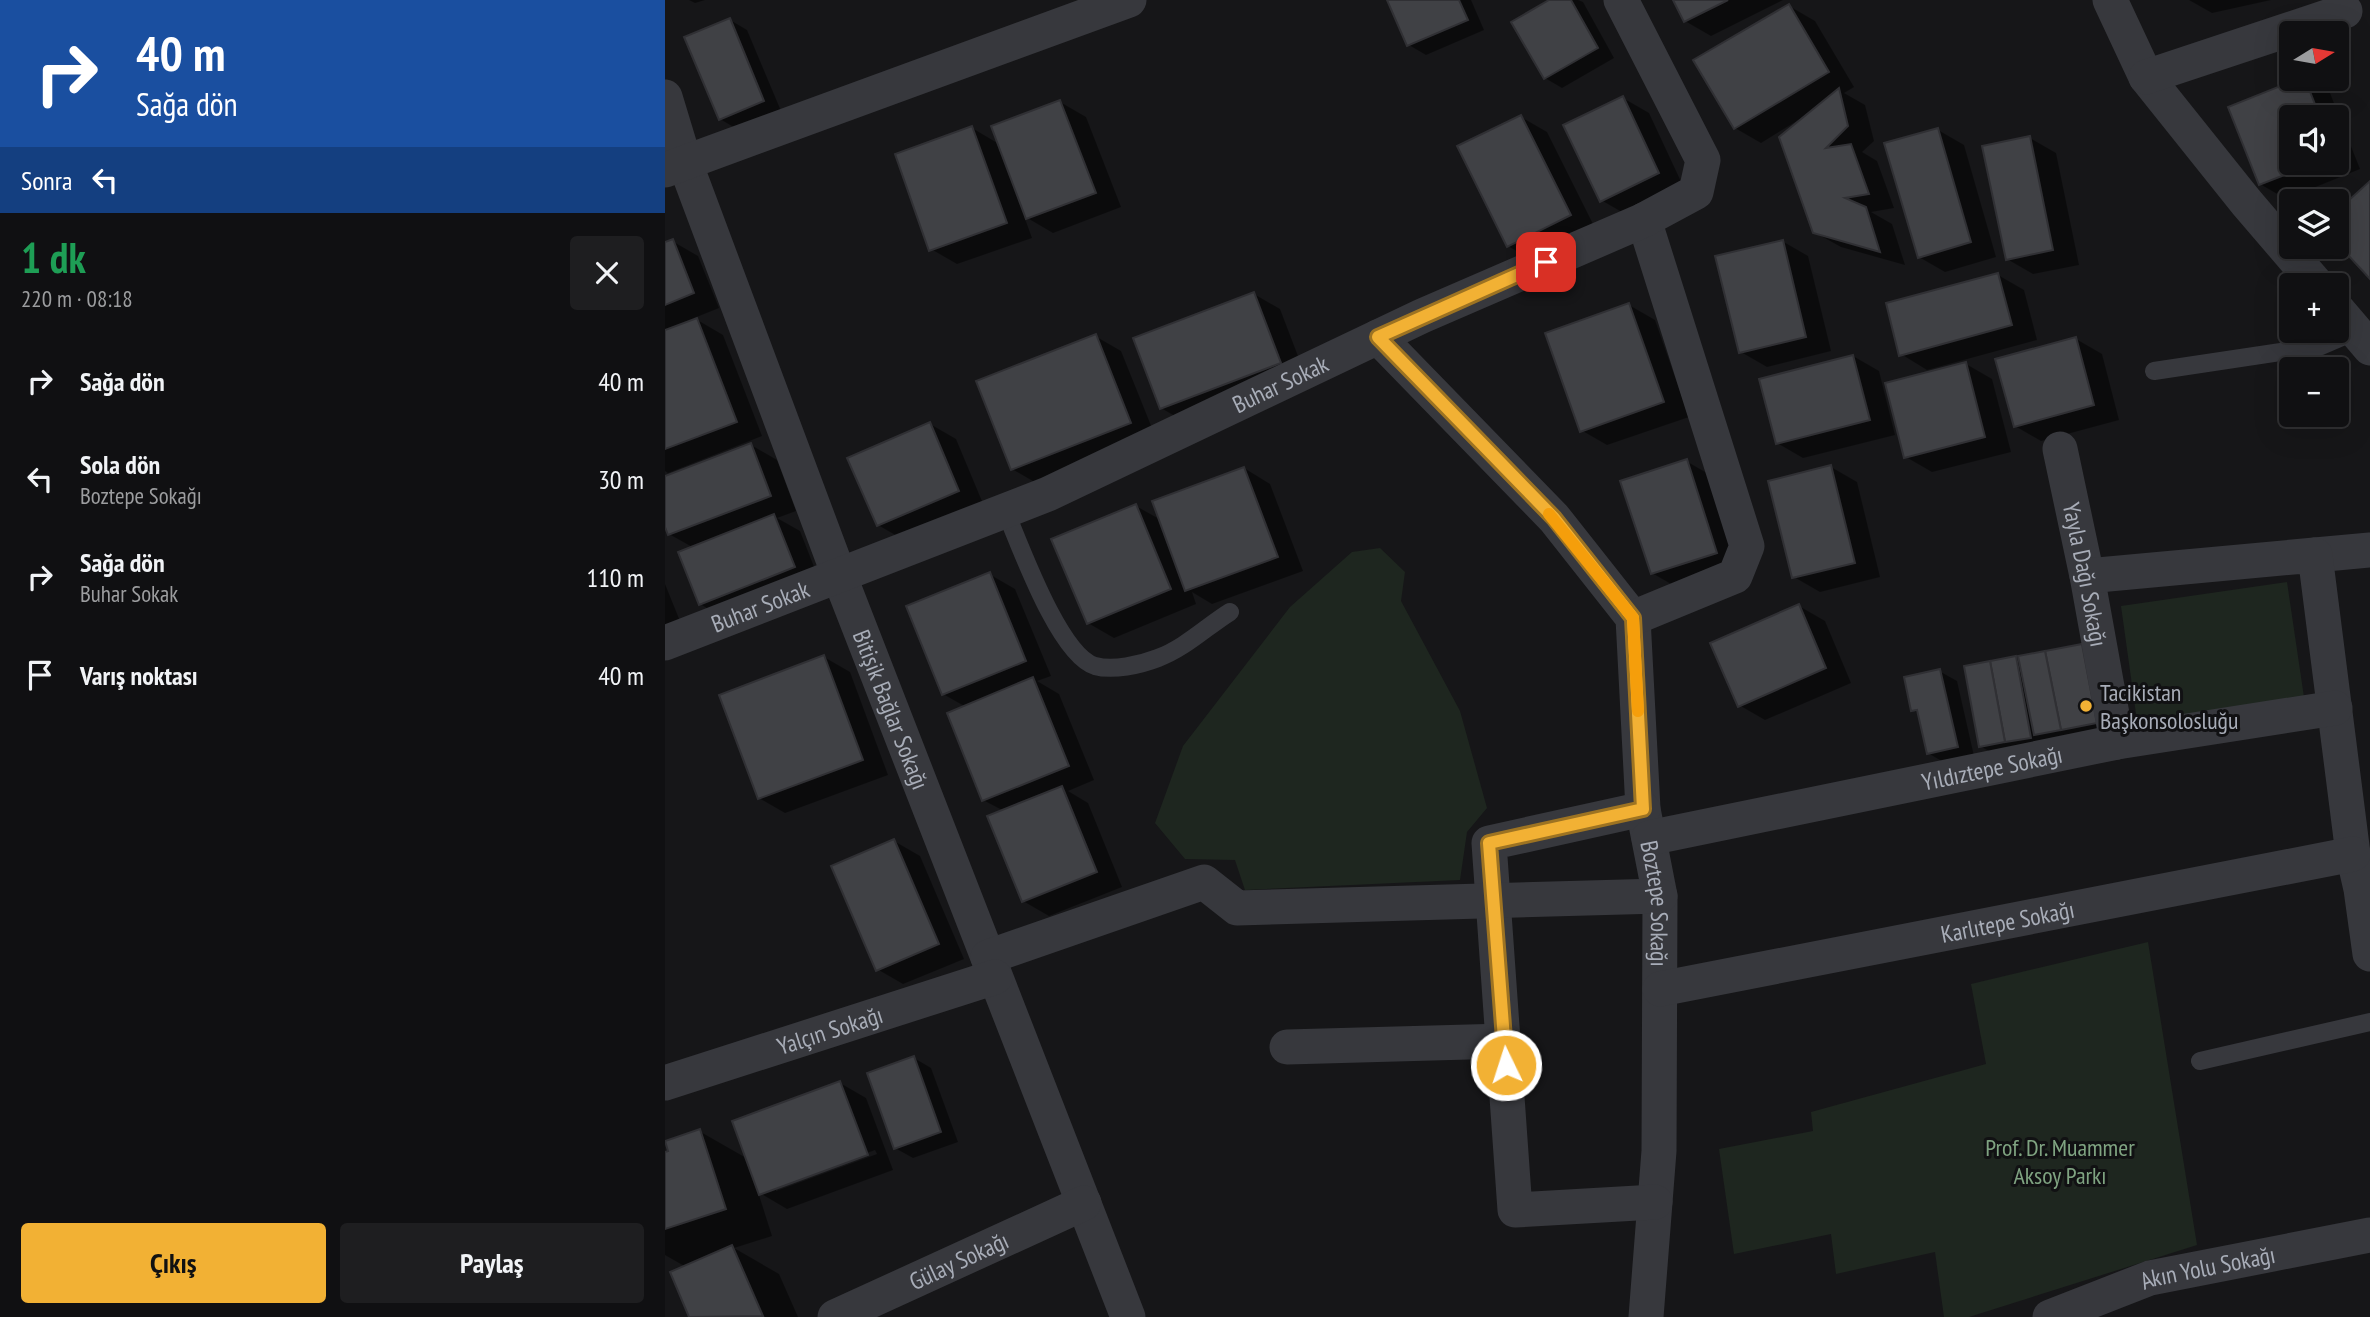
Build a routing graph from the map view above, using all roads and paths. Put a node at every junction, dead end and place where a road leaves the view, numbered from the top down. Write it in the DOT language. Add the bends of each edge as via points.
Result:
graph roads {
  1 [pos="1129,0"];
  2 [pos="1621,0"];
  3 [pos="2110,0"];
  4 [pos="2345,11"];
  5 [pos="2147,77"];
  6 [pos="665,97"];
  7 [pos="675,166"];
  8 [pos="1644,220"];
  9 [pos="2307,273"];
  10 [pos="2354,329"];
  11 [pos="1378,337"];
  12 [pos="2154,371"];
  13 [pos="2060,449"];
  14 [pos="1006,510"];
  15 [pos="2370,550"];
  16 [pos="2315,555"];
  17 [pos="839,575"];
  18 [pos="2087,576"];
  19 [pos="1230,612"];
  20 [pos="1633,618"];
  21 [pos="665,643"];
  22 [pos="2335,708"];
  23 [pos="2117,742"];
  24 [pos="1646,823"];
  25 [pos="2353,854"];
  26 [pos="1660,895"];
  27 [pos="1495,900"];
  28 [pos="2370,954"];
  29 [pos="992,967"];
  30 [pos="1660,989"];
  31 [pos="2370,1022"];
  32 [pos="1505,1041"];
  33 [pos="1287,1047"];
  34 [pos="2200,1061"];
  35 [pos="665,1083"];
  36 [pos="1655,1202"];
  37 [pos="1084,1203"];
  38 [pos="2370,1235"];
  39 [pos="835,1317"];
  40 [pos="1128,1317"];
  41 [pos="1646,1317"];
  42 [pos="2050,1317"];
  1 -- 7 [label="street"];
  2 -- 8 [label="street, Buhar Sokak" via="1703,160 1696,192"];
  3 -- 5 [label="street"];
  4 -- 5 [label="street"];
  5 -- 9 [label="street"];
  6 -- 7 [label="street, Bitişik Bağlar Sokağı"];
  7 -- 17 [label="street, Bitişik Bağlar Sokağı"];
  8 -- 11 [label="street, Buhar Sokak"];
  8 -- 20 [label="street" via="1747,546 1735,576"];
  10 -- 12 [label="lane" via="2322,346"];
  11 -- 14 [label="street, Buhar Sokak"];
  11 -- 20 [label="street" via="1554,518"];
  13 -- 18 [label="street, Yayla Dağı Sokağı"];
  14 -- 17 [label="street, Buhar Sokak"];
  14 -- 19 [label="lane" via="1062,635 1092,666 1107,668 1158,658"];
  15 -- 16 [label="street"];
  16 -- 18 [label="street"];
  16 -- 22 [label="street"];
  17 -- 21 [label="street, Buhar Sokak"];
  17 -- 29 [label="street, Bitişik Bağlar Sokağı"];
  18 -- 23 [label="street, Yayla Dağı Sokağı"];
  20 -- 24 [label="street, Boztepe Sokağı"];
  22 -- 23 [label="street, Yıldıztepe Sokağı"];
  22 -- 25 [label="street"];
  23 -- 24 [label="street, Yıldıztepe Sokağı"];
  24 -- 26 [label="street, Boztepe Sokağı"];
  24 -- 27 [label="street, Yıldıztepe Sokağı" via="1489,843"];
  25 -- 28 [label="street"];
  25 -- 30 [label="street, Karlıtepe Sokağı"];
  26 -- 27 [label="street"];
  26 -- 30 [label="street, Boztepe Sokağı"];
  27 -- 29 [label="street, Yalçın Sokağı" via="1237,908 1204,882"];
  27 -- 32 [label="street"];
  29 -- 35 [label="street, Yalçın Sokağı"];
  29 -- 37 [label="street, Bitişik Bağlar Sokağı"];
  30 -- 36 [label="street, Boztepe Sokağı"];
  31 -- 34 [label="lane"];
  32 -- 33 [label="street"];
  32 -- 36 [label="street" via="1515,1210"];
  36 -- 41 [label="street, Boztepe Sokağı"];
  37 -- 39 [label="street, Gülay Sokağı"];
  37 -- 40 [label="street, Bitişik Bağlar Sokağı"];
  38 -- 42 [label="street, Akın Yolu Sokağı" via="2151,1278"];
}
